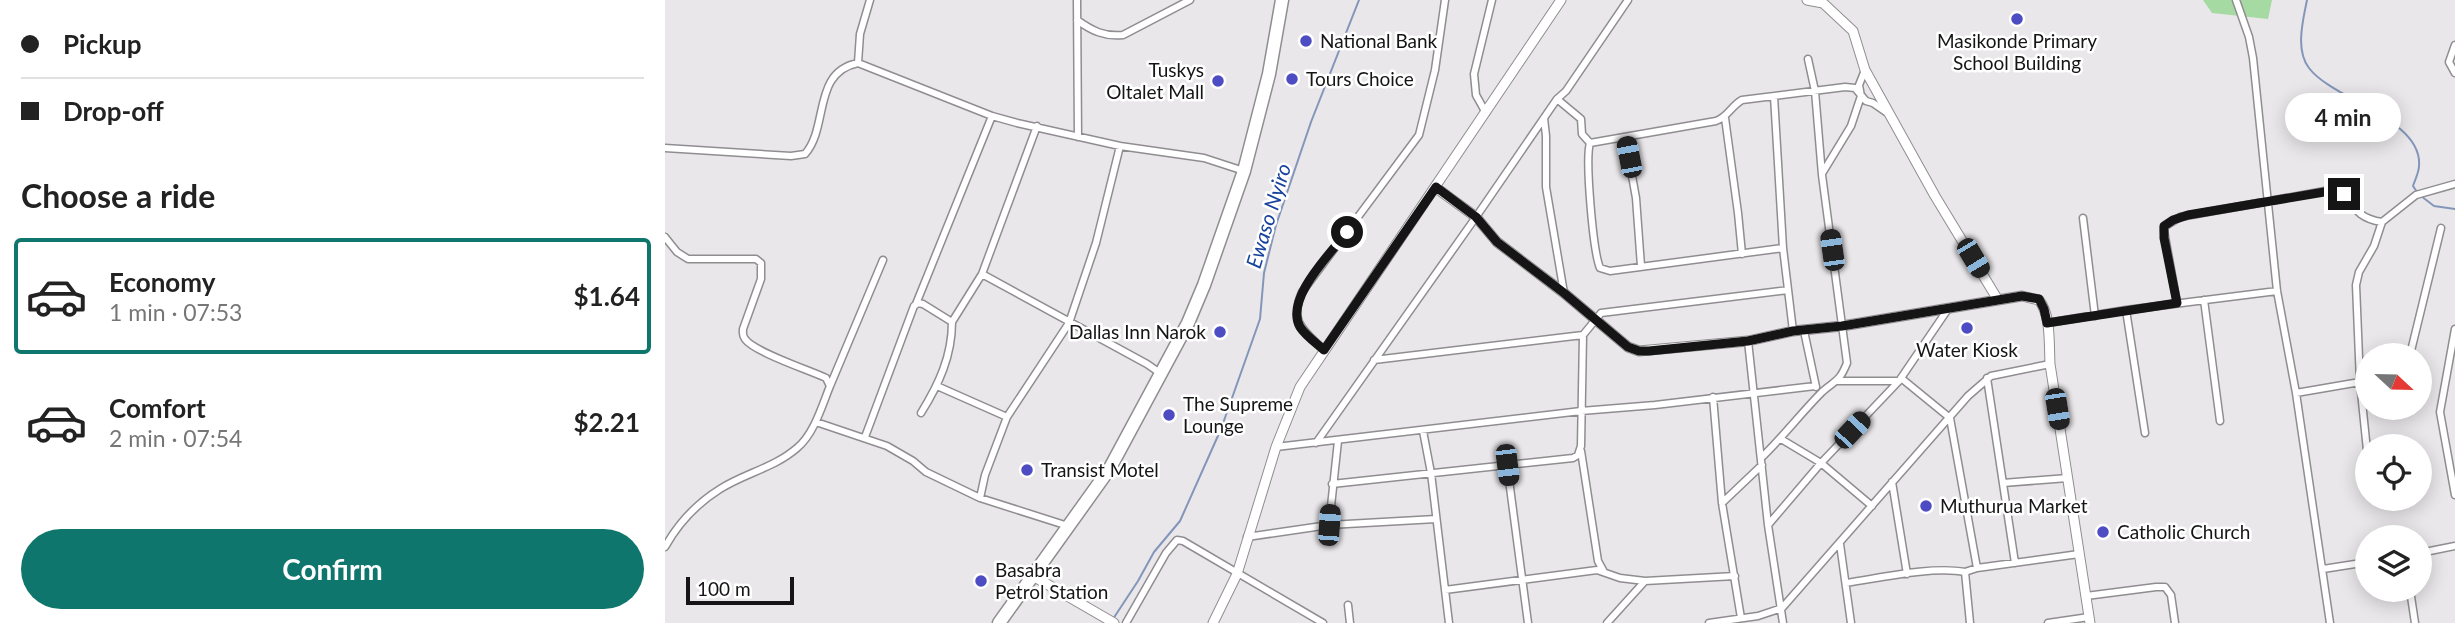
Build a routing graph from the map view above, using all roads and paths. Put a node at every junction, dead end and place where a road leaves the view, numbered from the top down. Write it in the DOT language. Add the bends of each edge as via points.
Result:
graph roads {
  1 [pos="870,0"];
  2 [pos="1077,0"];
  3 [pos="1282,0"];
  4 [pos="1445,0"];
  5 [pos="1492,0"];
  6 [pos="1561,0"];
  7 [pos="1628,0"];
  8 [pos="1807,0"];
  9 [pos="2236,0"];
  10 [pos="1185,1"];
  11 [pos="1824,1"];
  12 [pos="1077,20"];
  13 [pos="2455,45"];
  14 [pos="1808,59"];
  15 [pos="858,63"];
  16 [pos="1864,70"];
  17 [pos="2455,73"];
  18 [pos="1815,91"];
  19 [pos="1774,96"];
  20 [pos="1861,96"];
  21 [pos="1557,99"];
  22 [pos="1486,114"];
  23 [pos="992,116"];
  24 [pos="1893,117"];
  25 [pos="1544,118"];
  26 [pos="1725,118"];
  27 [pos="1037,126"];
  28 [pos="1078,137"];
  29 [pos="1625,137"];
  30 [pos="1590,143"];
  31 [pos="1120,146"];
  32 [pos="665,148"];
  33 [pos="1244,171"];
  34 [pos="1822,175"];
  35 [pos="2455,184"];
  36 [pos="1436,187"];
  37 [pos="2269,203"];
  38 [pos="1476,217"];
  39 [pos="2083,218"];
  40 [pos="2382,222"];
  41 [pos="2441,228"];
  42 [pos="665,237"];
  43 [pos="1783,248"];
  44 [pos="1741,254"];
  45 [pos="883,260"];
  46 [pos="1641,266"];
  47 [pos="982,274"];
  48 [pos="1788,290"];
  49 [pos="2277,291"];
  50 [pos="1564,293"];
  51 [pos="1998,300"];
  52 [pos="2204,300"];
  53 [pos="2177,303"];
  54 [pos="916,304"];
  55 [pos="1948,309"];
  56 [pos="2126,310"];
  57 [pos="2095,316"];
  58 [pos="1593,320"];
  59 [pos="952,322"];
  60 [pos="1069,323"];
  61 [pos="2047,323"];
  62 [pos="1842,326"];
  63 [pos="2455,329"];
  64 [pos="1793,331"];
  65 [pos="1804,331"];
  66 [pos="1583,335"];
  67 [pos="1748,341"];
  68 [pos="2358,343"];
  69 [pos="2413,343"];
  70 [pos="2454,344"];
  71 [pos="1324,350"];
  72 [pos="1374,360"];
  73 [pos="2050,363"];
  74 [pos="1160,373"];
  75 [pos="1987,378"];
  76 [pos="1900,380"];
  77 [pos="1838,381"];
  78 [pos="2355,383"];
  79 [pos="830,386"];
  80 [pos="937,386"];
  81 [pos="1815,386"];
  82 [pos="1824,390"];
  83 [pos="2296,393"];
  84 [pos="1755,394"];
  85 [pos="1713,397"];
  86 [pos="1581,411"];
  87 [pos="921,413"];
  88 [pos="1007,417"];
  89 [pos="1950,418"];
  90 [pos="2220,421"];
  91 [pos="816,422"];
  92 [pos="1423,430"];
  93 [pos="2145,433"];
  94 [pos="865,437"];
  95 [pos="1781,439"];
  96 [pos="1338,441"];
  97 [pos="1316,443"];
  98 [pos="1276,447"];
  99 [pos="1581,451"];
  100 [pos="1761,461"];
  101 [pos="1821,463"];
  102 [pos="1507,465"];
  103 [pos="2453,469"];
  104 [pos="1431,473"];
  105 [pos="2068,478"];
  106 [pos="1892,482"];
  107 [pos="2003,483"];
  108 [pos="1332,484"];
  109 [pos="2455,495"];
  110 [pos="980,498"];
  111 [pos="1722,503"];
  112 [pos="1872,506"];
  113 [pos="1436,519"];
  114 [pos="1329,525"];
  115 [pos="1070,526"];
  116 [pos="1767,526"];
  117 [pos="1247,537"];
  118 [pos="1840,544"];
  119 [pos="2455,546"];
  120 [pos="665,547"];
  121 [pos="2432,551"];
  122 [pos="2079,554"];
  123 [pos="2015,563"];
  124 [pos="2355,564"];
  125 [pos="1976,568"];
  126 [pos="2323,569"];
  127 [pos="1965,572"];
  128 [pos="1605,573"];
  129 [pos="1237,574"];
  130 [pos="1907,574"];
  131 [pos="1034,576"];
  132 [pos="1735,576"];
  133 [pos="1521,579"];
  134 [pos="1645,581"];
  135 [pos="1846,583"];
  136 [pos="1445,590"];
  137 [pos="2086,596"];
  138 [pos="2412,602"];
  139 [pos="1348,605"];
  140 [pos="1782,608"];
  141 [pos="1741,618"];
  142 [pos="2090,620"];
  143 [pos="999,623"];
  144 [pos="1114,623"];
  145 [pos="1126,623"];
  146 [pos="1213,623"];
  147 [pos="1323,623"];
  148 [pos="1350,623"];
  149 [pos="1449,623"];
  150 [pos="1528,623"];
  151 [pos="1607,623"];
  152 [pos="1709,623"];
  153 [pos="1783,623"];
  154 [pos="1851,623"];
  155 [pos="1970,623"];
  156 [pos="2048,623"];
  157 [pos="2175,623"];
  158 [pos="2330,623"];
  159 [pos="2415,623"];
  1 -- 15 [label="street"];
  2 -- 12 [label="street"];
  3 -- 33 [label="highway"];
  4 -- 71 [label="street" via="1419,135 1299,299 1296,311 1301,329"];
  5 -- 22 [label="street" via="1474,74 1476,95"];
  6 -- 22 [label="street"];
  7 -- 21 [label="street"];
  8 -- 11 [label="street"];
  9 -- 37 [label="street" via="2253,58"];
  10 -- 12 [label="street" via="1123,35 1100,33"];
  11 -- 16 [label="street" via="1853,31"];
  12 -- 28 [label="street"];
  13 -- 17 [label="street" via="2449,62"];
  14 -- 18 [label="street"];
  15 -- 23 [label="street"];
  15 -- 32 [label="street" via="842,68 834,77 805,154"];
  16 -- 20 [label="street"];
  16 -- 24 [label="street"];
  18 -- 19 [label="street"];
  18 -- 20 [label="street" via="1850,87"];
  18 -- 34 [label="street"];
  19 -- 26 [label="street" via="1742,100"];
  19 -- 43 [label="street"];
  20 -- 24 [label="street"];
  20 -- 34 [label="street" via="1851,126"];
  21 -- 25 [label="street"];
  21 -- 30 [label="street" via="1581,119"];
  22 -- 36 [label="street"];
  23 -- 27 [label="street"];
  23 -- 54 [label="street"];
  24 -- 51 [label="street"];
  25 -- 38 [label="street"];
  25 -- 50 [label="street" via="1546,187"];
  26 -- 29 [label="street"];
  26 -- 44 [label="street"];
  27 -- 28 [label="street"];
  27 -- 47 [label="street"];
  28 -- 31 [label="street"];
  29 -- 30 [label="street"];
  29 -- 46 [label="street"];
  30 -- 46 [label="street" via="1599,266 1605,271"];
  31 -- 33 [label="street" via="1204,158"];
  31 -- 60 [label="street" via="1096,243"];
  33 -- 74 [label="highway" via="1204,285"];
  34 -- 62 [label="street"];
  35 -- 40 [label="street" via="2416,195"];
  36 -- 38 [label="street"];
  36 -- 71 [label="street"];
  37 -- 40 [label="street" via="2338,190 2362,216"];
  37 -- 49 [label="street"];
  37 -- 53 [label="street" via="2188,215 2164,226"];
  38 -- 50 [label="street" via="1497,242"];
  38 -- 72 [label="street"];
  39 -- 57 [label="street"];
  40 -- 68 [label="street" via="2356,285"];
  41 -- 69 [label="street"];
  42 -- 79 [label="street" via="688,259 761,262 761,279 742,336 766,353 826,378"];
  43 -- 44 [label="street"];
  43 -- 48 [label="street"];
  44 -- 46 [label="street"];
  45 -- 79 [label="street"];
  47 -- 59 [label="street"];
  47 -- 60 [label="street"];
  48 -- 58 [label="street" via="1607,310"];
  48 -- 64 [label="street"];
  49 -- 52 [label="street"];
  49 -- 83 [label="street"];
  50 -- 58 [label="street"];
  51 -- 55 [label="street"];
  51 -- 61 [label="street" via="2039,299"];
  52 -- 53 [label="street"];
  52 -- 90 [label="street"];
  53 -- 56 [label="street"];
  54 -- 59 [label="street" via="932,308"];
  54 -- 94 [label="street"];
  55 -- 62 [label="street"];
  55 -- 76 [label="street"];
  56 -- 57 [label="street"];
  56 -- 93 [label="street"];
  57 -- 61 [label="street"];
  58 -- 66 [label="street"];
  58 -- 67 [label="street" via="1639,351"];
  59 -- 80 [label="street" via="950,349"];
  60 -- 74 [label="street"];
  60 -- 88 [label="street"];
  61 -- 73 [label="street"];
  62 -- 65 [label="street"];
  62 -- 77 [label="street" via="1847,363"];
  63 -- 70 [label="street"];
  64 -- 65 [label="street"];
  64 -- 67 [label="street"];
  65 -- 81 [label="street"];
  66 -- 72 [label="street"];
  66 -- 86 [label="street"];
  67 -- 84 [label="street"];
  70 -- 103 [label="street" via="2440,412"];
  71 -- 98 [label="street" via="1299,389"];
  72 -- 97 [label="street"];
  73 -- 75 [label="street"];
  73 -- 105 [label="street"];
  74 -- 115 [label="highway" via="1129,436"];
  75 -- 89 [label="street"];
  75 -- 107 [label="street"];
  76 -- 77 [label="street"];
  76 -- 89 [label="street"];
  76 -- 101 [label="street"];
  77 -- 82 [label="street"];
  78 -- 83 [label="street"];
  79 -- 91 [label="street"];
  80 -- 87 [label="street"];
  80 -- 88 [label="street"];
  81 -- 82 [label="street"];
  81 -- 84 [label="street"];
  82 -- 95 [label="street"];
  83 -- 126 [label="street"];
  84 -- 85 [label="street"];
  84 -- 100 [label="street"];
  85 -- 86 [label="street"];
  85 -- 111 [label="street"];
  86 -- 92 [label="street"];
  86 -- 99 [label="street"];
  88 -- 110 [label="street"];
  89 -- 106 [label="street"];
  89 -- 125 [label="street"];
  91 -- 94 [label="street"];
  91 -- 120 [label="street" via="799,447 721,488 695,508 676,526"];
  92 -- 96 [label="street"];
  92 -- 104 [label="street"];
  94 -- 110 [label="street"];
  95 -- 100 [label="street"];
  95 -- 101 [label="street"];
  96 -- 97 [label="street"];
  96 -- 108 [label="street"];
  97 -- 98 [label="street"];
  98 -- 117 [label="street"];
  99 -- 102 [label="street" via="1573,457"];
  99 -- 128 [label="street" via="1599,567"];
  100 -- 111 [label="street"];
  100 -- 116 [label="street"];
  101 -- 112 [label="street"];
  101 -- 116 [label="street"];
  102 -- 104 [label="street"];
  102 -- 133 [label="street"];
  103 -- 109 [label="street"];
  104 -- 108 [label="street"];
  104 -- 113 [label="street"];
  105 -- 107 [label="street"];
  105 -- 122 [label="street"];
  106 -- 112 [label="street"];
  106 -- 130 [label="street"];
  107 -- 123 [label="street"];
  108 -- 114 [label="street"];
  110 -- 115 [label="street"];
  111 -- 132 [label="street"];
  112 -- 118 [label="street"];
  113 -- 114 [label="street"];
  113 -- 136 [label="street"];
  114 -- 117 [label="street"];
  115 -- 131 [label="highway"];
  116 -- 140 [label="street"];
  117 -- 129 [label="street"];
  118 -- 135 [label="street"];
  118 -- 140 [label="street"];
  119 -- 121 [label="street"];
  122 -- 123 [label="street"];
  122 -- 137 [label="street"];
  123 -- 125 [label="street"];
  124 -- 126 [label="street"];
  125 -- 127 [label="street"];
  126 -- 158 [label="street"];
  127 -- 130 [label="street"];
  127 -- 155 [label="street"];
  128 -- 133 [label="street" via="1597,570"];
  128 -- 134 [label="street"];
  129 -- 145 [label="street" via="1177,540"];
  129 -- 146 [label="street"];
  129 -- 147 [label="street"];
  130 -- 135 [label="street"];
  131 -- 143 [label="highway"];
  131 -- 144 [label="street"];
  132 -- 134 [label="street"];
  132 -- 141 [label="street"];
  133 -- 136 [label="street"];
  133 -- 150 [label="street"];
  134 -- 151 [label="street"];
  135 -- 154 [label="street"];
  136 -- 149 [label="street"];
  137 -- 142 [label="street"];
  137 -- 157 [label="street" via="2165,587 2171,595"];
  138 -- 159 [label="street"];
  139 -- 148 [label="street"];
  140 -- 141 [label="street"];
  140 -- 153 [label="street"];
  141 -- 152 [label="street"];
  142 -- 156 [label="street"];
}
